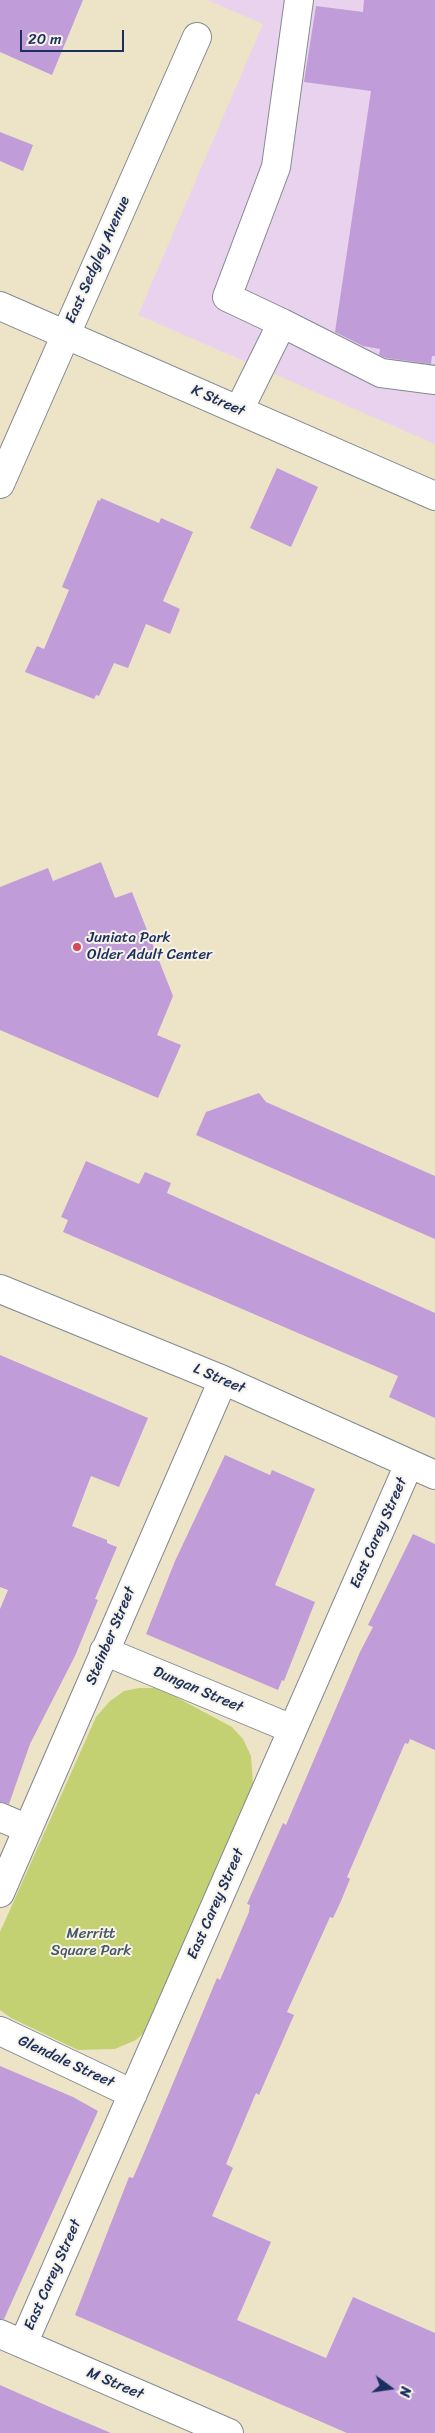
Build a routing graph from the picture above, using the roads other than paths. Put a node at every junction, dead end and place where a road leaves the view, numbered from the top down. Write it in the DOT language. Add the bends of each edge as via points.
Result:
graph roads {
  1 [pos="298,0"];
  2 [pos="197,37"];
  3 [pos="0,306"];
  4 [pos="282,324"];
  5 [pos="65,334"];
  6 [pos="435,380"];
  7 [pos="239,410"];
  8 [pos="0,484"];
  9 [pos="435,496"];
  10 [pos="0,1289"];
  11 [pos="223,1380"];
  12 [pos="409,1464"];
  13 [pos="435,1475"];
  14 [pos="104,1651"];
  15 [pos="292,1729"];
  16 [pos="0,1817"];
  17 [pos="28,1829"];
  18 [pos="0,1893"];
  19 [pos="0,2031"];
  20 [pos="133,2094"];
  21 [pos="11,2339"];
  22 [pos="224,2432"];
  1 -- 4 [label="street" via="276,167 227,297"];
  2 -- 5 [label="street, East Sedgley Avenue"];
  3 -- 5 [label="street, K Street"];
  4 -- 6 [label="street" via="381,373"];
  4 -- 7 [label="street"];
  5 -- 7 [label="street, K Street"];
  5 -- 8 [label="street, East Sedgley Avenue"];
  7 -- 9 [label="street, K Street"];
  10 -- 11 [label="street, L Street"];
  11 -- 12 [label="street, L Street"];
  11 -- 14 [label="street, Steinber Street"];
  12 -- 13 [label="street, L Street"];
  12 -- 15 [label="street, East Carey Street"];
  14 -- 15 [label="street, Dungan Street"];
  14 -- 17 [label="street, Steinber Street"];
  15 -- 20 [label="street, East Carey Street"];
  16 -- 17 [label="street"];
  17 -- 18 [label="street, Steinber Street"];
  19 -- 20 [label="street, Glendale Street"];
  20 -- 21 [label="street, East Carey Street"];
  21 -- 22 [label="street, M Street"];
}
